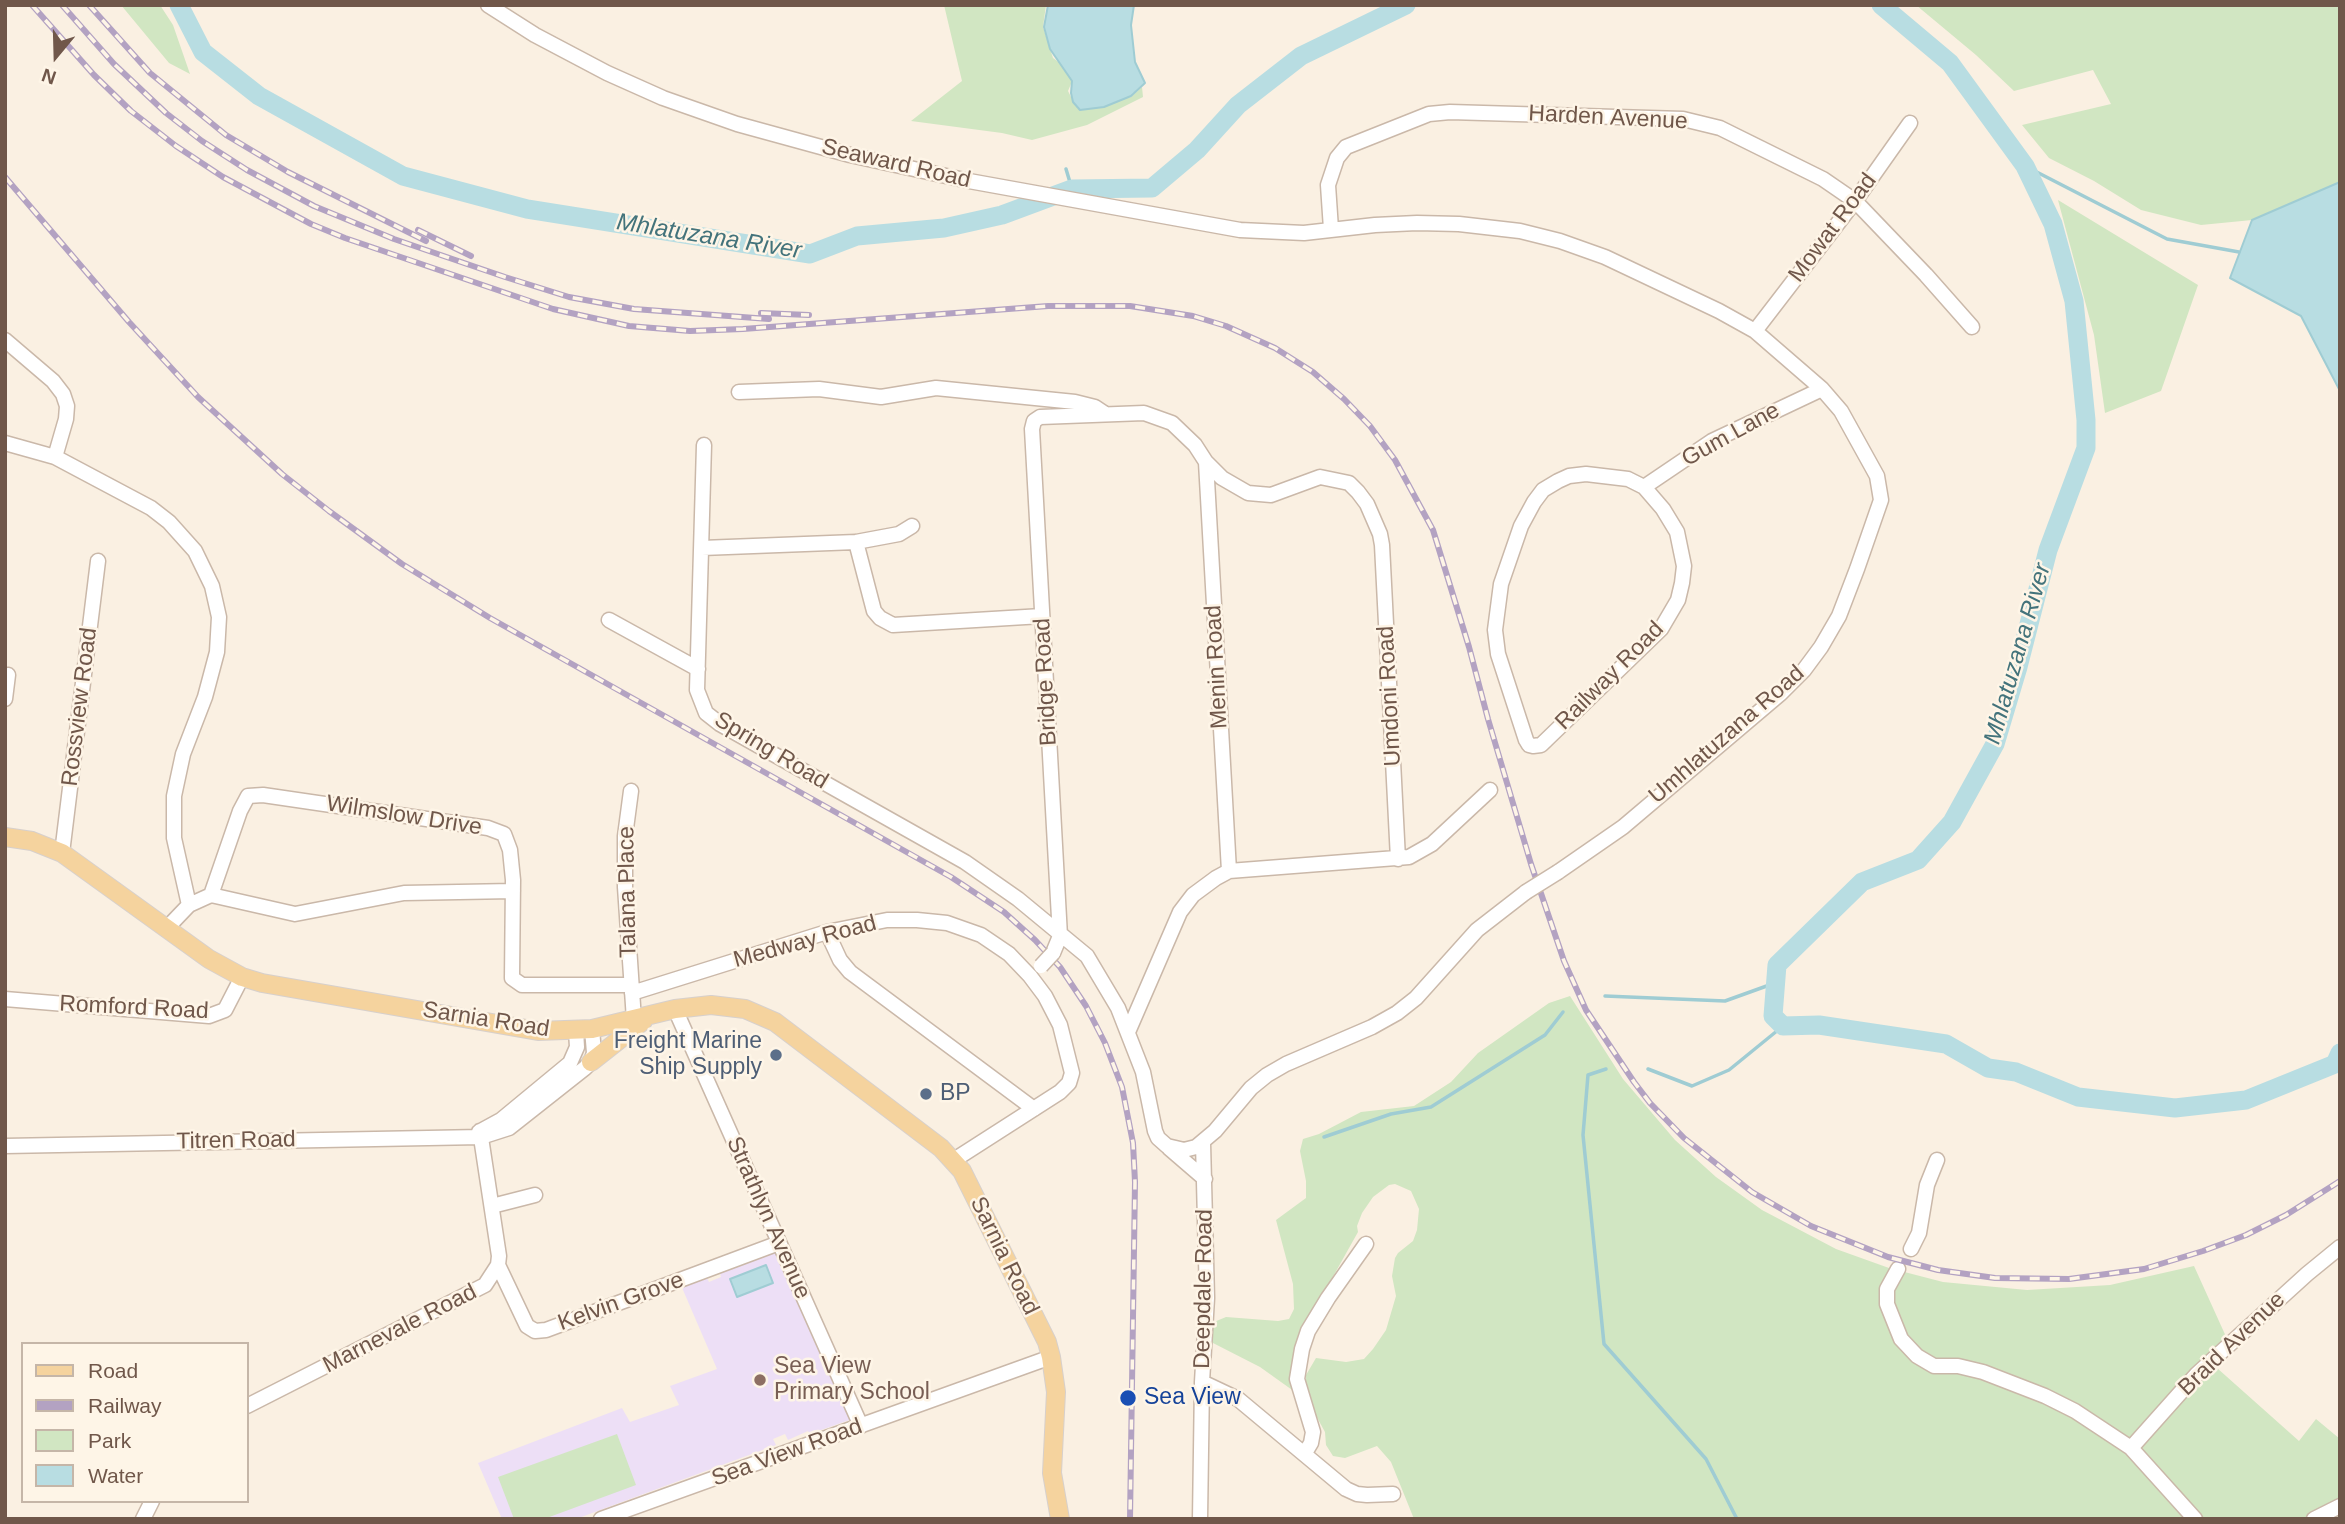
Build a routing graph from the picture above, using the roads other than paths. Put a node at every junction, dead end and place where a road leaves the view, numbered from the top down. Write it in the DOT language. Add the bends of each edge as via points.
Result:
graph roads {
  1 [pos="488,5"];
  2 [pos="1910,123"];
  3 [pos="1855,201"];
  4 [pos="1331,229"];
  5 [pos="1972,327"];
  6 [pos="1755,331"];
  7 [pos="5,340"];
  8 [pos="1822,389"];
  9 [pos="739,392"];
  10 [pos="1105,414"];
  11 [pos="5,443"];
  12 [pos="704,445"];
  13 [pos="55,457"];
  14 [pos="1206,462"];
  15 [pos="1644,487"];
  16 [pos="912,526"];
  17 [pos="856,542"];
  18 [pos="702,548"];
  19 [pos="97,561"];
  20 [pos="1042,615"];
  21 [pos="609,620"];
  22 [pos="698,669"];
  23 [pos="8,675"];
  24 [pos="5,699"];
  25 [pos="1489,790"];
  26 [pos="631,791"];
  27 [pos="5,837"];
  28 [pos="62,853"];
  29 [pos="1398,859"];
  30 [pos="1229,872"];
  31 [pos="513,891"];
  32 [pos="211,895"];
  33 [pos="189,905"];
  34 [pos="166,929"];
  35 [pos="827,932"];
  36 [pos="1060,936"];
  37 [pos="1035,971"];
  38 [pos="242,977"];
  39 [pos="631,989"];
  40 [pos="5,999"];
  41 [pos="675,1009"];
  42 [pos="641,1018"];
  43 [pos="584,1030"];
  44 [pos="1128,1032"];
  45 [pos="591,1062"];
  46 [pos="1034,1109"];
  47 [pos="476,1135"];
  48 [pos="1203,1143"];
  49 [pos="5,1146"];
  50 [pos="1167,1146"];
  51 [pos="954,1160"];
  52 [pos="1937,1160"];
  53 [pos="1205,1179"];
  54 [pos="535,1195"];
  55 [pos="492,1206"];
  56 [pos="779,1243"];
  57 [pos="1366,1244"];
  58 [pos="2340,1247"];
  59 [pos="1911,1249"];
  60 [pos="498,1265"];
  61 [pos="1898,1269"];
  62 [pos="1051,1357"];
  63 [pos="1202,1382"];
  64 [pos="248,1406"];
  65 [pos="861,1426"];
  66 [pos="2131,1448"];
  67 [pos="1305,1453"];
  68 [pos="1393,1494"];
  69 [pos="151,1503"];
  70 [pos="2340,1506"];
  71 [pos="143,1519"];
  72 [pos="601,1519"];
  73 [pos="1060,1519"];
  74 [pos="1200,1519"];
  75 [pos="2194,1519"];
  76 [pos="2314,1519"];
  1 -- 4 [label="street, Seaward Road" via="607,73 702,113 850,155 1240,230 1304,233"];
  2 -- 3 [label="street, Mowat Road"];
  3 -- 4 [label="street, Harden Avenue" via="1823,179 1720,128 1683,118 1450,112 1429,114 1346,147 1328,185"];
  3 -- 5 [label="street, Harden Avenue"];
  3 -- 6 [label="street, Mowat Road"];
  4 -- 6 [label="street, Umhlatuzana Road" via="1427,223 1520,231 1605,257"];
  6 -- 8 [label="street, Umhlatuzana Road"];
  7 -- 13 [label="street" via="63,394 66,419"];
  8 -- 15 [label="street, Gum Lane" via="1712,440"];
  8 -- 48 [label="street, Umhlatuzana Road, bridge" via="1861,444 1881,488 1881,500 1839,616 1810,663 1780,694 1622,827 1477,930 1416,998 1372,1027 1267,1075"];
  9 -- 10 [label="street" via="819,389 889,397 936,388 1075,402"];
  10 -- 14 [label="street" via="1144,414 1172,423"];
  10 -- 20 [label="street, Bridge Road" via="1034,421"];
  11 -- 13 [label="street"];
  12 -- 18 [label="street, Spring Road"];
  13 -- 33 [label="street" via="120,489 169,522 195,551 212,586 219,617 217,652 174,796 174,838"];
  14 -- 29 [label="street, Umdoni Road" via="1236,487 1256,495 1271,495 1320,477 1349,483 1367,504 1380,534"];
  14 -- 30 [label="street, Menin Road"];
  15 -- 15 [label="street, Railway Road" via="1677,532 1682,548 1678,600 1661,629 1637,653 1541,745 1529,745 1498,654 1495,630 1501,584 1526,514 1544,490 1569,476 1609,475"];
  16 -- 17 [label="street" via="900,534"];
  17 -- 18 [label="street"];
  17 -- 20 [label="street" via="874,611 892,625"];
  18 -- 22 [label="street, Spring Road"];
  19 -- 28 [label="street, Rossview Road"];
  20 -- 36 [label="street, Bridge Road"];
  21 -- 22 [label="street"];
  22 -- 36 [label="street, Spring Road" via="700,702 720,724 965,862"];
  23 -- 24 [label="street"];
  25 -- 29 [label="street" via="1432,845"];
  26 -- 39 [label="street, Talana Place" via="625,835"];
  27 -- 28 [label="main road, Sarnia Road"];
  28 -- 34 [label="main road, Sarnia Road"];
  29 -- 30 [label="street"];
  30 -- 44 [label="street" via="1202,887 1180,912"];
  31 -- 32 [label="street" via="404,892 295,914"];
  31 -- 32 [label="street, Wilmslow Drive" via="510,850 504,834 497,831 263,795 248,796 240,811"];
  31 -- 39 [label="street, Wilmslow Drive" via="510,971 516,982"];
  32 -- 33 [label="street"];
  33 -- 34 [label="street"];
  34 -- 38 [label="main road, Sarnia Road"];
  35 -- 37 [label="street, Medway Road" via="887,920 947,923 981,935"];
  35 -- 39 [label="street, Medway Road"];
  35 -- 46 [label="street" via="850,972"];
  36 -- 37 [label="street, bridge" via="1053,953"];
  36 -- 44 [label="street" via="1087,956"];
  37 -- 46 [label="street, Medway Road" via="1060,1025 1072,1073 1060,1092"];
  38 -- 40 [label="street, Romford Road" via="225,1010 209,1016"];
  38 -- 43 [label="main road, Sarnia Road" via="538,1031"];
  39 -- 42 [label="street"];
  41 -- 42 [label="main road, Sarnia Road"];
  41 -- 51 [label="main road, Sarnia Road" via="727,1005 775,1022"];
  41 -- 56 [label="street, Strathlyn Avenue"];
  42 -- 43 [label="main road, Sarnia Road"];
  42 -- 45 [label="main road"];
  43 -- 45 [label="street" via="594,1053"];
  43 -- 47 [label="street" via="570,1063"];
  44 -- 50 [label="street" via="1143,1072 1154,1131"];
  45 -- 47 [label="street, Titren Road" via="509,1128"];
  46 -- 51 [label="street, Medway Road"];
  47 -- 49 [label="street, Titren Road"];
  47 -- 55 [label="street, Marnevale Road"];
  48 -- 50 [label="street" via="1184,1150"];
  48 -- 53 [label="street, Deepdale Road"];
  50 -- 53 [label="street"];
  51 -- 62 [label="main road, Sarnia Road"];
  52 -- 59 [label="street"];
  53 -- 63 [label="street, Deepdale Road" via="1207,1298"];
  54 -- 55 [label="street"];
  55 -- 60 [label="street, Marnevale Road"];
  56 -- 60 [label="street, Kelvin Grove" via="535,1331 527,1326"];
  56 -- 65 [label="street, Strathlyn Avenue"];
  57 -- 67 [label="street" via="1328,1298 1301,1349 1297,1379 1312,1432"];
  58 -- 66 [label="street, Braid Avenue" via="2197,1374"];
  60 -- 64 [label="street, Marnevale Road" via="485,1285 473,1293"];
  61 -- 66 [label="street" via="1887,1289 1887,1304 1901,1339 1917,1356 1934,1366 1983,1372 2045,1396"];
  62 -- 65 [label="street, Sea View Road"];
  62 -- 73 [label="main road, Sarnia Road" via="1056,1392 1052,1473"];
  63 -- 67 [label="street" via="1238,1399"];
  63 -- 74 [label="street, Deepdale Road"];
  65 -- 72 [label="street, Sea View Road"];
  66 -- 75 [label="street"];
  67 -- 68 [label="street" via="1346,1489 1357,1494"];
  69 -- 71 [label="street"];
  70 -- 76 [label="street"];
}
